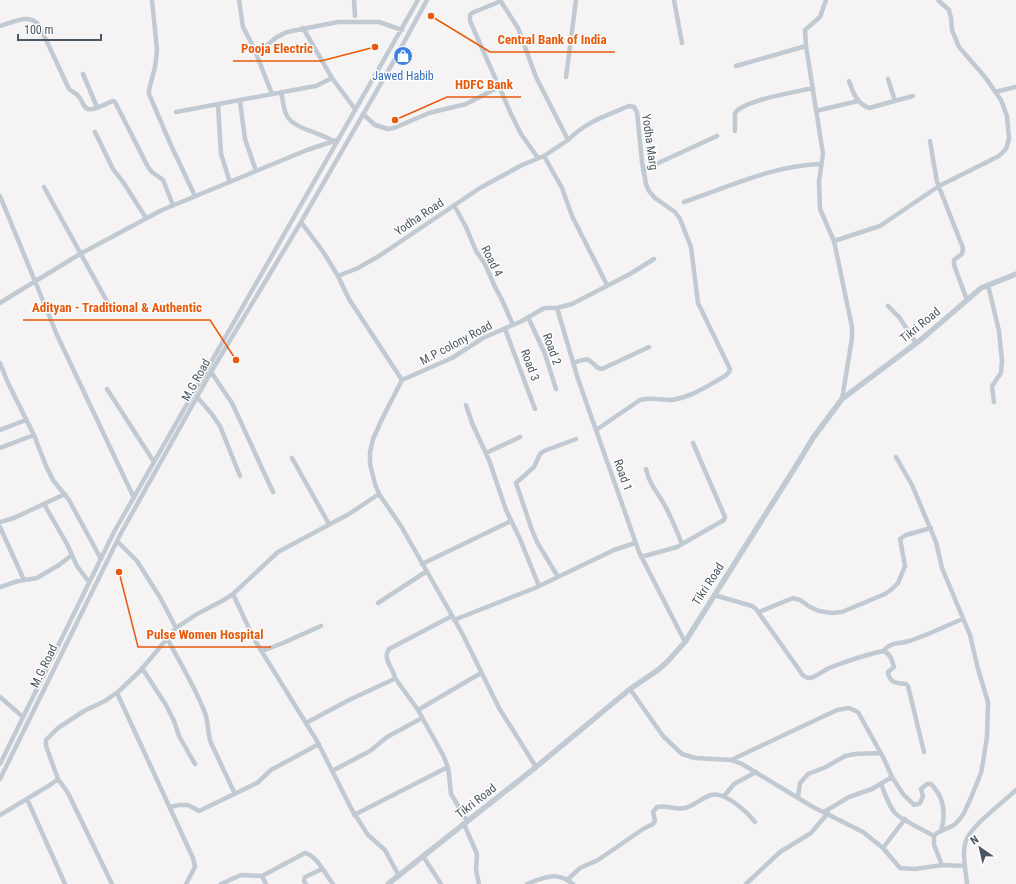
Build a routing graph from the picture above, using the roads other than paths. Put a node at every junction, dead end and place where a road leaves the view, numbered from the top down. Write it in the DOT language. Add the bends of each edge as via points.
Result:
graph roads {
  1 [pos="152,0"];
  2 [pos="239,0"];
  3 [pos="354,0"];
  4 [pos="418,0"];
  5 [pos="427,0"];
  6 [pos="500,0"];
  7 [pos="576,0"];
  8 [pos="674,0"];
  9 [pos="826,0"];
  10 [pos="938,0"];
  11 [pos="355,16"];
  12 [pos="0,26"];
  13 [pos="303,28"];
  14 [pos="402,30"];
  15 [pos="682,43"];
  16 [pos="806,46"];
  17 [pos="256,51"];
  18 [pos="736,66"];
  19 [pos="83,74"];
  20 [pos="566,77"];
  21 [pos="332,78"];
  22 [pos="888,78"];
  23 [pos="849,81"];
  24 [pos="499,87"];
  25 [pos="1016,87"];
  26 [pos="813,88"];
  27 [pos="281,92"];
  28 [pos="995,92"];
  29 [pos="272,94"];
  30 [pos="913,96"];
  31 [pos="240,101"];
  32 [pos="858,101"];
  33 [pos="895,101"];
  34 [pos="218,105"];
  35 [pos="97,107"];
  36 [pos="355,109"];
  37 [pos="816,111"];
  38 [pos="176,112"];
  39 [pos="363,114"];
  40 [pos="735,131"];
  41 [pos="95,132"];
  42 [pos="717,136"];
  43 [pos="568,140"];
  44 [pos="335,141"];
  45 [pos="930,141"];
  46 [pos="544,156"];
  47 [pos="538,158"];
  48 [pos="822,164"];
  49 [pos="643,170"];
  50 [pos="256,171"];
  51 [pos="230,182"];
  52 [pos="939,186"];
  53 [pos="44,187"];
  54 [pos="0,196"];
  55 [pos="195,196"];
  56 [pos="684,202"];
  57 [pos="173,205"];
  58 [pos="454,206"];
  59 [pos="146,218"];
  60 [pos="300,222"];
  61 [pos="834,241"];
  62 [pos="80,254"];
  63 [pos="654,259"];
  64 [pos="1016,274"];
  65 [pos="338,276"];
  66 [pos="35,281"];
  67 [pos="607,285"];
  68 [pos="988,285"];
  69 [pos="967,300"];
  70 [pos="0,303"];
  71 [pos="109,305"];
  72 [pos="888,306"];
  73 [pos="557,308"];
  74 [pos="528,317"];
  75 [pos="513,325"];
  76 [pos="505,329"];
  77 [pos="916,343"];
  78 [pos="649,347"];
  79 [pos="0,363"];
  80 [pos="573,363"];
  81 [pos="211,372"];
  82 [pos="402,380"];
  83 [pos="107,389"];
  84 [pos="556,389"];
  85 [pos="197,397"];
  86 [pos="842,399"];
  87 [pos="994,402"];
  88 [pos="466,405"];
  89 [pos="535,408"];
  90 [pos="185,414"];
  91 [pos="26,420"];
  92 [pos="0,430"];
  93 [pos="596,430"];
  94 [pos="34,435"];
  95 [pos="520,437"];
  96 [pos="576,439"];
  97 [pos="693,443"];
  98 [pos="0,448"];
  99 [pos="486,453"];
  100 [pos="896,457"];
  101 [pos="292,458"];
  102 [pos="154,462"];
  103 [pos="646,469"];
  104 [pos="240,476"];
  105 [pos="274,492"];
  106 [pos="65,494"];
  107 [pos="379,494"];
  108 [pos="134,498"];
  109 [pos="44,504"];
  110 [pos="511,521"];
  111 [pos="0,522"];
  112 [pos="330,524"];
  113 [pos="0,527"];
  114 [pos="930,528"];
  115 [pos="112,536"];
  116 [pos="118,540"];
  117 [pos="636,543"];
  118 [pos="682,544"];
  119 [pos="72,554"];
  120 [pos="641,557"];
  121 [pos="101,559"];
  122 [pos="422,564"];
  123 [pos="426,572"];
  124 [pos="558,577"];
  125 [pos="24,580"];
  126 [pos="90,582"];
  127 [pos="539,586"];
  128 [pos="0,587"];
  129 [pos="233,594"];
  130 [pos="714,595"];
  131 [pos="378,603"];
  132 [pos="759,612"];
  133 [pos="453,618"];
  134 [pos="963,619"];
  135 [pos="321,626"];
  136 [pos="176,628"];
  137 [pos="167,638"];
  138 [pos="685,642"];
  139 [pos="262,651"];
  140 [pos="883,651"];
  141 [pos="142,668"];
  142 [pos="481,674"];
  143 [pos="395,678"];
  144 [pos="630,689"];
  145 [pos="117,693"];
  146 [pos="0,697"];
  147 [pos="418,710"];
  148 [pos="23,717"];
  149 [pos="422,718"];
  150 [pos="306,723"];
  151 [pos="318,744"];
  152 [pos="924,752"];
  153 [pos="881,753"];
  154 [pos="731,760"];
  155 [pos="0,764"];
  156 [pos="195,764"];
  157 [pos="448,767"];
  158 [pos="536,767"];
  159 [pos="332,771"];
  160 [pos="756,772"];
  161 [pos="58,778"];
  162 [pos="892,778"];
  163 [pos="0,779"];
  164 [pos="881,784"];
  165 [pos="1016,790"];
  166 [pos="235,794"];
  167 [pos="724,796"];
  168 [pos="798,797"];
  169 [pos="27,799"];
  170 [pos="170,808"];
  171 [pos="826,812"];
  172 [pos="0,815"];
  173 [pos="354,815"];
  174 [pos="905,819"];
  175 [pos="755,822"];
  176 [pos="466,823"];
  177 [pos="941,831"];
  178 [pos="934,836"];
  179 [pos="883,848"];
  180 [pos="423,856"];
  181 [pos="942,865"];
  182 [pos="965,866"];
  183 [pos="322,869"];
  184 [pos="262,876"];
  185 [pos="399,876"];
  186 [pos="567,880"];
  187 [pos="65,884"];
  188 [pos="112,884"];
  189 [pos="186,884"];
  190 [pos="221,884"];
  191 [pos="266,884"];
  192 [pos="306,884"];
  193 [pos="332,884"];
  194 [pos="388,884"];
  195 [pos="441,884"];
  196 [pos="479,884"];
  197 [pos="528,884"];
  198 [pos="573,884"];
  199 [pos="746,884"];
  200 [pos="967,884"];
  1 -- 55 [label="street" via="157,50 149,94"];
  2 -- 17 [label="street" via="243,27"];
  3 -- 11 [label="street"];
  4 -- 14 [label="street, M.G Road"];
  5 -- 39 [label="street, M.G Road"];
  6 -- 24 [label="street" via="472,13 469,18"];
  6 -- 43 [label="street" via="518,28 536,77"];
  7 -- 20 [label="street"];
  8 -- 15 [label="street"];
  9 -- 16 [label="street" via="820,17 805,30"];
  10 -- 28 [label="street" via="949,10 952,30 959,47"];
  12 -- 35 [label="street" via="31,18 34,20 40,27 69,89 78,95 88,109"];
  13 -- 14 [label="street" via="338,22 369,22 384,23"];
  13 -- 17 [label="street" via="282,34"];
  13 -- 21 [label="street"];
  14 -- 36 [label="street, M.G Road"];
  16 -- 18 [label="street"];
  16 -- 26 [label="street"];
  17 -- 29 [label="street"];
  19 -- 35 [label="street"];
  21 -- 27 [label="street" via="316,86"];
  21 -- 36 [label="street"];
  22 -- 33 [label="street"];
  23 -- 32 [label="street"];
  24 -- 39 [label="street" via="466,104 429,113 394,128 375,125"];
  24 -- 47 [label="street" via="521,134"];
  25 -- 28 [label="street"];
  26 -- 37 [label="street"];
  26 -- 40 [label="street" via="740,107 735,113"];
  27 -- 29 [label="street"];
  27 -- 44 [label="street" via="285,111 290,120"];
  28 -- 52 [label="street" via="1007,116 1009,139 1006,149 999,156"];
  29 -- 31 [label="street"];
  30 -- 33 [label="street"];
  31 -- 34 [label="street"];
  31 -- 50 [label="street" via="245,139"];
  32 -- 33 [label="street" via="868,108"];
  32 -- 37 [label="street"];
  34 -- 38 [label="street"];
  34 -- 51 [label="street" via="221,154"];
  35 -- 57 [label="street" via="115,102 148,168 163,180"];
  36 -- 44 [label="street, M.G Road"];
  37 -- 48 [label="street" via="823,154"];
  39 -- 60 [label="street, M.G Road"];
  41 -- 59 [label="street" via="113,169"];
  42 -- 49 [label="street"];
  43 -- 46 [label="street, Yodha Road"];
  43 -- 49 [label="street, Yodha Marg" via="594,120 629,106 634,107 637,112"];
  44 -- 50 [label="street"];
  44 -- 90 [label="street, M.G Road"];
  45 -- 52 [label="street"];
  46 -- 47 [label="street, Yodha Road"];
  46 -- 67 [label="street" via="564,192 572,216"];
  47 -- 58 [label="street, Yodha Road" via="480,188"];
  48 -- 56 [label="street" via="780,169"];
  48 -- 61 [label="street" via="819,181 820,209"];
  49 -- 93 [label="street, Yodha Marg" via="649,191 680,219 691,247 698,303 728,364 729,372 682,398 640,400"];
  50 -- 51 [label="street"];
  51 -- 55 [label="street"];
  52 -- 61 [label="street" via="880,226"];
  52 -- 69 [label="street" via="963,248 962,254 954,260 954,265"];
  53 -- 62 [label="street"];
  54 -- 66 [label="street"];
  55 -- 57 [label="street"];
  57 -- 59 [label="street"];
  58 -- 65 [label="street, Yodha Road" via="379,256"];
  58 -- 75 [label="street, Road 4" via="476,251 486,264"];
  59 -- 62 [label="street"];
  60 -- 65 [label="street"];
  60 -- 81 [label="street, M.G Road"];
  61 -- 86 [label="street" via="852,327"];
  62 -- 66 [label="street"];
  62 -- 71 [label="street"];
  63 -- 67 [label="street, M.P colony Road"];
  64 -- 68 [label="street, Tikri Road"];
  65 -- 82 [label="street" via="349,299"];
  66 -- 70 [label="street"];
  66 -- 108 [label="street" via="69,361"];
  67 -- 73 [label="street, M.P colony Road" via="572,304"];
  68 -- 69 [label="street, Tikri Road"];
  68 -- 87 [label="street" via="999,331 1002,361 1001,374 992,386"];
  69 -- 77 [label="street, Tikri Road"];
  72 -- 77 [label="street" via="899,317"];
  73 -- 74 [label="street, M.P colony Road" via="545,308"];
  73 -- 80 [label="street, Road 1"];
  74 -- 75 [label="street, M.P colony Road"];
  74 -- 84 [label="street, Road 2" via="545,354"];
  75 -- 76 [label="street, M.P colony Road"];
  76 -- 82 [label="street, M.P colony Road" via="483,338 452,358"];
  76 -- 89 [label="street, Road 3"];
  77 -- 86 [label="street, Tikri Road"];
  78 -- 80 [label="street" via="602,369 588,359"];
  79 -- 91 [label="street"];
  80 -- 93 [label="street, Road 1"];
  81 -- 85 [label="street, M.G Road"];
  81 -- 105 [label="street" via="232,403"];
  82 -- 107 [label="street" via="373,439 370,452 372,474"];
  83 -- 102 [label="street"];
  85 -- 90 [label="street, M.G Road"];
  85 -- 104 [label="street" via="220,426"];
  86 -- 130 [label="street, Tikri Road" via="813,438"];
  88 -- 99 [label="street"];
  90 -- 102 [label="street, M.G Road"];
  90 -- 116 [label="street, M.G Road"];
  91 -- 92 [label="street"];
  91 -- 94 [label="street"];
  93 -- 117 [label="street, Road 1"];
  94 -- 98 [label="street"];
  94 -- 106 [label="street" via="53,480"];
  95 -- 99 [label="street"];
  96 -- 124 [label="street" via="544,451 534,467 516,483 532,530"];
  97 -- 118 [label="street" via="725,517 724,520"];
  99 -- 110 [label="street"];
  100 -- 114 [label="street" via="912,485"];
  101 -- 112 [label="street"];
  102 -- 108 [label="street, M.G Road"];
  103 -- 118 [label="street"];
  106 -- 109 [label="street"];
  106 -- 121 [label="street"];
  107 -- 112 [label="street"];
  107 -- 122 [label="street"];
  108 -- 115 [label="street, M.G Road"];
  109 -- 111 [label="street"];
  109 -- 119 [label="street"];
  110 -- 122 [label="street"];
  110 -- 127 [label="street"];
  112 -- 129 [label="street" via="278,552"];
  113 -- 125 [label="street"];
  114 -- 132 [label="street" via="900,539 905,566 898,583 885,594 842,612 819,611 793,598"];
  114 -- 134 [label="street" via="942,568"];
  115 -- 116 [label="street"];
  115 -- 121 [label="street, M.G Road"];
  116 -- 136 [label="street" via="137,560"];
  116 -- 163 [label="street, M.G Road"];
  117 -- 120 [label="street, Road 1"];
  117 -- 124 [label="street" via="614,550"];
  118 -- 120 [label="street"];
  119 -- 125 [label="street" via="51,571 37,578"];
  119 -- 126 [label="street" via="77,566"];
  120 -- 138 [label="street, Road 1"];
  121 -- 126 [label="street, M.G Road"];
  122 -- 123 [label="street"];
  123 -- 131 [label="street"];
  123 -- 133 [label="street"];
  124 -- 127 [label="street"];
  125 -- 128 [label="street"];
  126 -- 148 [label="street, M.G Road"];
  127 -- 133 [label="street"];
  129 -- 136 [label="street"];
  129 -- 139 [label="street"];
  130 -- 132 [label="street" via="752,606"];
  130 -- 138 [label="street, Tikri Road"];
  132 -- 140 [label="street" via="803,676 807,678"];
  133 -- 142 [label="street"];
  133 -- 143 [label="street" via="386,652"];
  134 -- 140 [label="street" via="909,641 893,643"];
  134 -- 177 [label="street" via="988,702 986,745 982,767 964,813 954,825"];
  135 -- 139 [label="street"];
  136 -- 137 [label="street"];
  137 -- 141 [label="street"];
  137 -- 166 [label="street" via="202,705 211,743"];
  138 -- 144 [label="street, Tikri Road" via="658,670"];
  139 -- 150 [label="street"];
  140 -- 152 [label="street" via="888,654 894,667 888,672 890,678 896,683 908,686"];
  141 -- 145 [label="street"];
  141 -- 156 [label="street" via="166,705 179,736"];
  142 -- 147 [label="street"];
  142 -- 158 [label="street"];
  143 -- 147 [label="street"];
  143 -- 150 [label="street"];
  144 -- 154 [label="street" via="664,736 682,754 695,758"];
  144 -- 158 [label="street, Tikri Road"];
  145 -- 161 [label="street" via="77,715 46,740"];
  145 -- 170 [label="street"];
  146 -- 148 [label="street"];
  147 -- 149 [label="street"];
  148 -- 155 [label="street, M.G Road"];
  149 -- 157 [label="street"];
  149 -- 159 [label="street" via="387,736 370,751"];
  150 -- 151 [label="street"];
  151 -- 159 [label="street"];
  151 -- 166 [label="street"];
  153 -- 154 [label="street" via="858,712 844,708"];
  153 -- 162 [label="street"];
  153 -- 168 [label="street" via="845,756 808,774 800,782"];
  154 -- 160 [label="street"];
  157 -- 173 [label="street"];
  157 -- 176 [label="street" via="451,794"];
  158 -- 176 [label="street, Tikri Road"];
  159 -- 173 [label="street"];
  160 -- 167 [label="street" via="734,784"];
  160 -- 168 [label="street"];
  161 -- 169 [label="street"];
  161 -- 188 [label="street" via="68,793"];
  162 -- 164 [label="street"];
  162 -- 177 [label="street" via="914,805 922,800 922,787 929,783 934,787 942,802 944,813"];
  164 -- 171 [label="street" via="849,796"];
  164 -- 174 [label="street" via="892,809"];
  165 -- 182 [label="street" via="970,832 965,842"];
  166 -- 170 [label="street" via="199,811 188,805"];
  167 -- 175 [label="street"];
  167 -- 186 [label="street" via="712,794 685,808 657,807 653,812 653,824 598,860 580,868"];
  168 -- 171 [label="street"];
  169 -- 172 [label="street"];
  169 -- 187 [label="street"];
  170 -- 189 [label="street" via="194,863"];
  171 -- 179 [label="street" via="863,832"];
  171 -- 199 [label="street" via="811,833 780,852"];
  173 -- 185 [label="street" via="368,835 385,850"];
  174 -- 178 [label="street"];
  174 -- 179 [label="street"];
  176 -- 180 [label="street, Tikri Road"];
  176 -- 196 [label="street" via="477,854 476,870"];
  177 -- 178 [label="street"];
  178 -- 181 [label="street" via="934,845"];
  179 -- 181 [label="street" via="900,868 915,869"];
  180 -- 185 [label="street, Tikri Road"];
  180 -- 195 [label="street"];
  181 -- 182 [label="street"];
  182 -- 200 [label="street"];
  183 -- 184 [label="street" via="310,854 305,854"];
  183 -- 192 [label="street" via="305,877"];
  183 -- 193 [label="street"];
  184 -- 190 [label="street" via="241,875"];
  184 -- 191 [label="street"];
  185 -- 194 [label="street, Tikri Road"];
  186 -- 197 [label="street" via="552,876"];
  186 -- 198 [label="street"];
}
